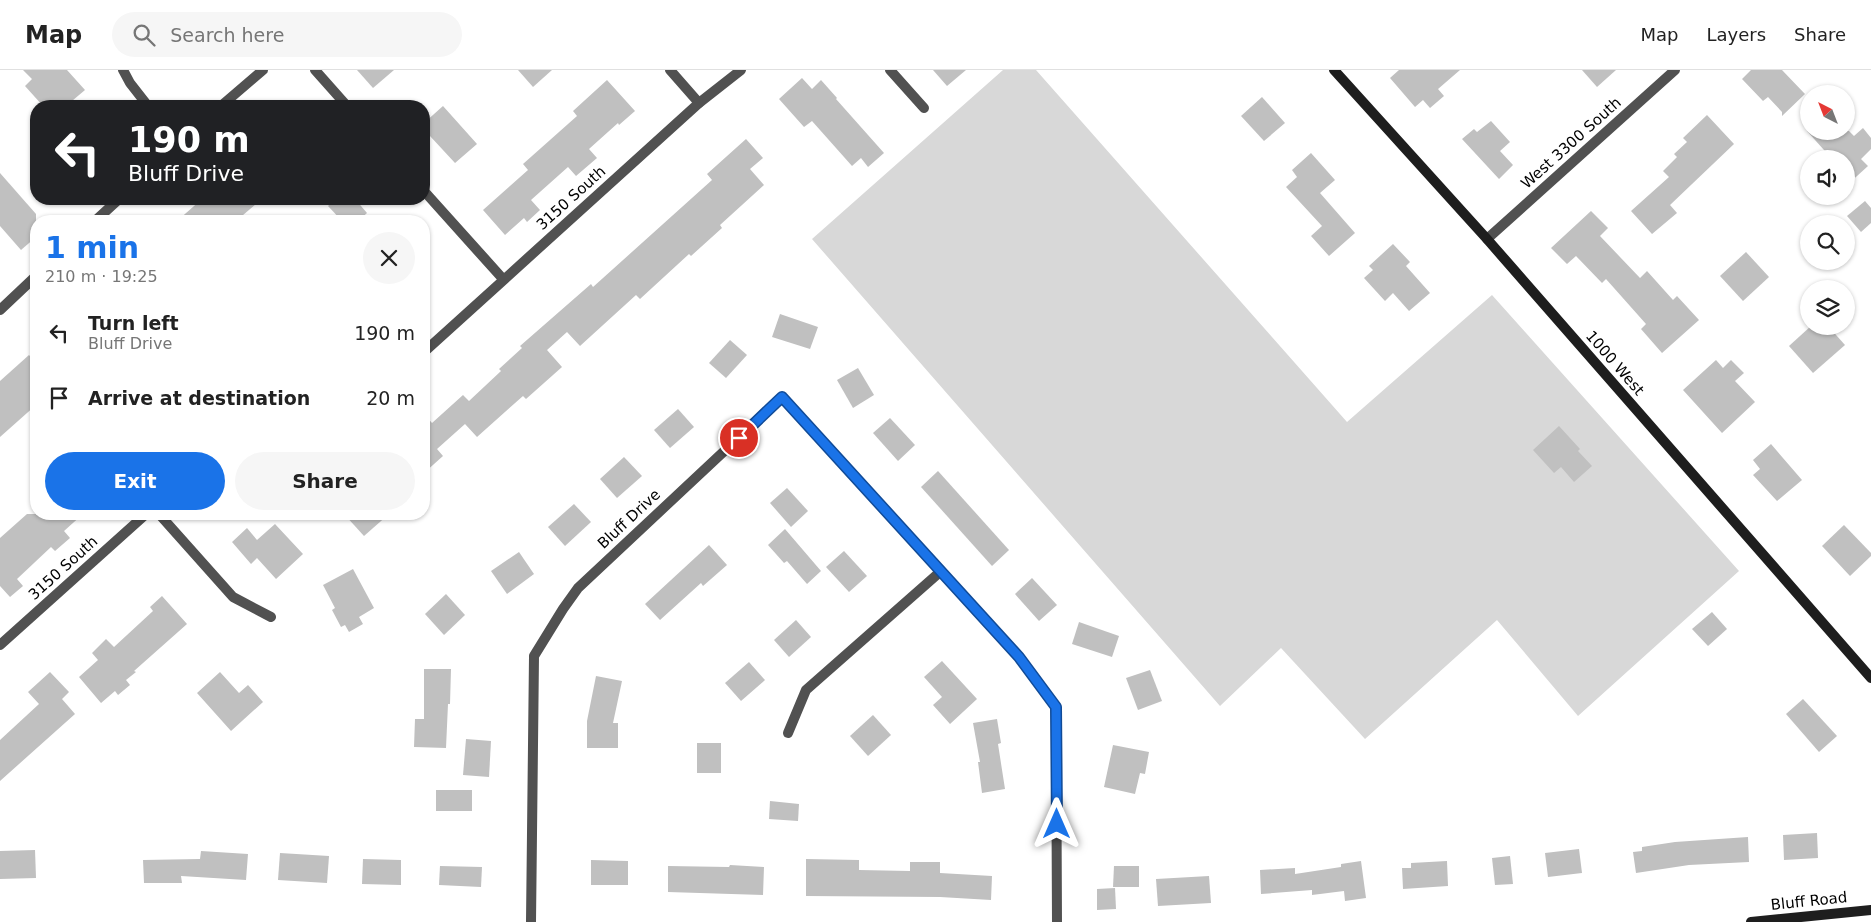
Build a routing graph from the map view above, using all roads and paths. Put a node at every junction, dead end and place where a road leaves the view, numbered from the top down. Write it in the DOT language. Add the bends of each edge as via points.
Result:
graph roads {
  1 [pos="123,70"];
  2 [pos="263,70"];
  3 [pos="315,70"];
  4 [pos="670,70"];
  5 [pos="741,70"];
  6 [pos="890,70"];
  7 [pos="1334,70"];
  8 [pos="1675,70"];
  9 [pos="143,100"];
  10 [pos="228,100"];
  11 [pos="342,100"];
  12 [pos="700,103"];
  13 [pos="924,108"];
  14 [pos="430,198"];
  15 [pos="112,205"];
  16 [pos="102,215"];
  17 [pos="1487,239"];
  18 [pos="503,278"];
  19 [pos="30,282"];
  20 [pos="0,310"];
  21 [pos="430,346"];
  22 [pos="139,520"];
  23 [pos="164,520"];
  24 [pos="940,572"];
  25 [pos="271,617"];
  26 [pos="0,645"];
  27 [pos="1871,678"];
  28 [pos="788,732"];
  29 [pos="1871,910"];
  30 [pos="531,922"];
  31 [pos="1058,922"];
  32 [pos="1751,922"];
  1 -- 9 [label="street"];
  2 -- 10 [label="street"];
  3 -- 11 [label="street"];
  4 -- 12 [label="street"];
  5 -- 12 [label="street, 3150 South"];
  6 -- 13 [label="street"];
  7 -- 17 [label="main road, 1000 West"];
  8 -- 17 [label="street, West 3300 South"];
  12 -- 18 [label="street, 3150 South"];
  14 -- 18 [label="street"];
  15 -- 16 [label="street"];
  17 -- 27 [label="main road, 1000 West"];
  18 -- 21 [label="street, 3150 South"];
  19 -- 20 [label="street"];
  22 -- 26 [label="street, 3150 South"];
  23 -- 25 [label="street" via="233,597"];
  24 -- 28 [label="street" via="806,690"];
  24 -- 30 [label="street, Bluff Drive" via="782,397 578,588 534,656"];
  24 -- 31 [label="street, Bluff Drive" via="1019,657 1056,707"];
  29 -- 32 [label="main road, Bluff Road"];
}
